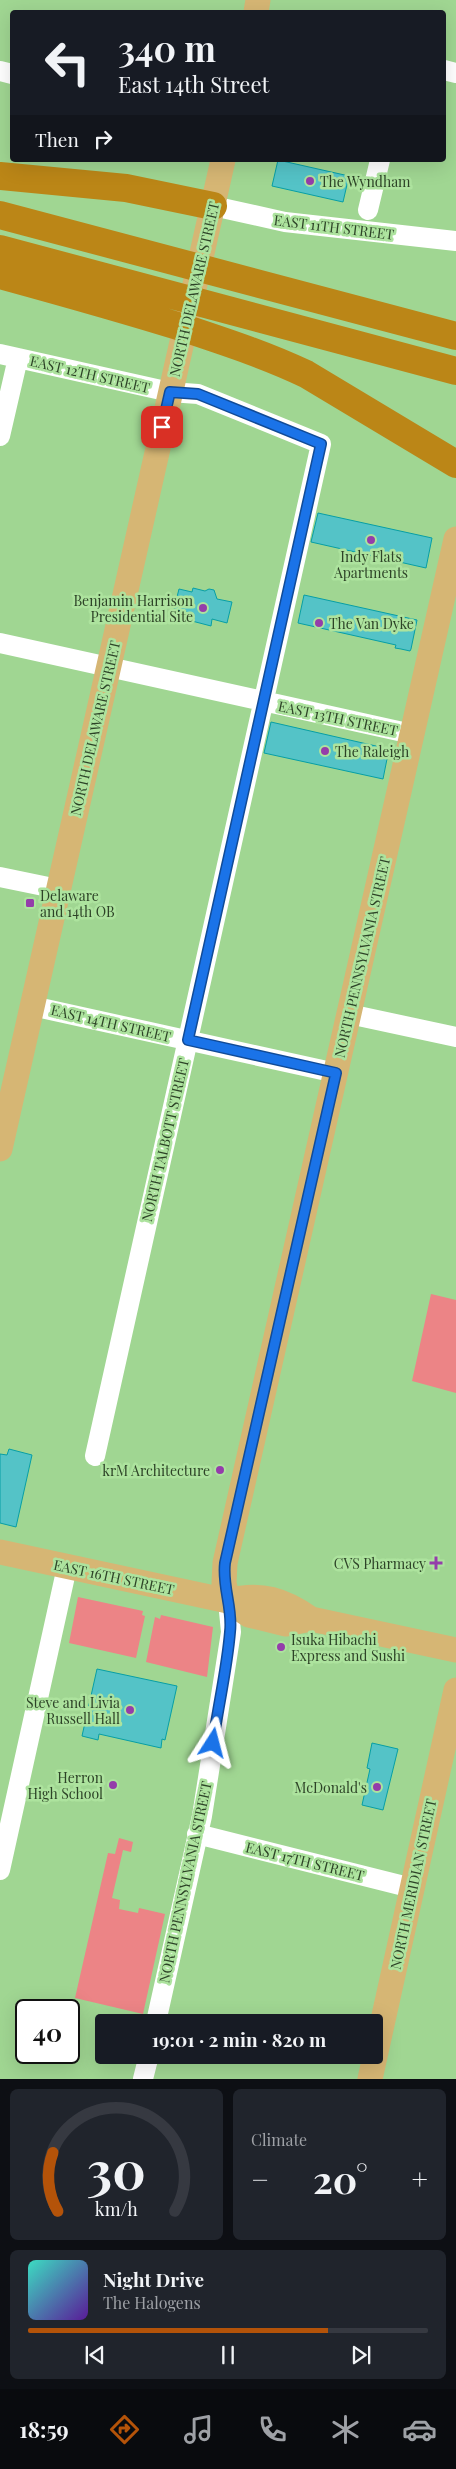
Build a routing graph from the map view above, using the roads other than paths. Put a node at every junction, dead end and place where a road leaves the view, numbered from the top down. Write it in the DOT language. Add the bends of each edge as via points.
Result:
graph roads {
  1 [pos="223,162"];
  2 [pos="380,162"];
  3 [pos="0,176"];
  4 [pos="213,206"];
  5 [pos="368,210"];
  6 [pos="0,215"];
  7 [pos="456,241"];
  8 [pos="0,249"];
  9 [pos="0,275"];
  10 [pos="456,336"];
  11 [pos="9,356"];
  12 [pos="456,370"];
  13 [pos="170,392"];
  14 [pos="0,436"];
  15 [pos="321,444"];
  16 [pos="456,464"];
  17 [pos="456,539"];
  18 [pos="0,643"];
  19 [pos="108,667"];
  20 [pos="264,701"];
  21 [pos="412,734"];
  22 [pos="0,877"];
  23 [pos="58,889"];
  24 [pos="32,1006"];
  25 [pos="349,1014"];
  26 [pos="456,1037"];
  27 [pos="188,1040"];
  28 [pos="336,1073"];
  29 [pos="0,1149"];
  30 [pos="95,1456"];
  31 [pos="0,1552"];
  32 [pos="67,1567"];
  33 [pos="228,1601"];
  34 [pos="456,1650"];
  35 [pos="456,1690"];
  36 [pos="197,1834"];
  37 [pos="0,1870"];
  38 [pos="412,1888"];
  39 [pos="158,2014"];
  40 [pos="147,2064"];
  41 [pos="143,2079"];
  42 [pos="370,2079"];
  1 -- 4 [label="main road, NORTH DELAWARE STREET"];
  2 -- 5 [label="street"];
  3 -- 4 [label="highway" via="126,188"];
  4 -- 7 [label="street, EAST 11TH STREET" via="285,222"];
  4 -- 13 [label="main road, NORTH DELAWARE STREET"];
  6 -- 10 [label="highway"];
  8 -- 12 [label="highway"];
  9 -- 16 [label="highway" via="158,320 282,362"];
  11 -- 13 [label="street, EAST 12TH STREET"];
  11 -- 14 [label="street"];
  13 -- 15 [label="street, EAST 12TH STREET" via="198,394"];
  13 -- 19 [label="main road, NORTH DELAWARE STREET"];
  15 -- 20 [label="street, NORTH TALBOTT STREET"];
  17 -- 21 [label="main road, NORTH PENNSYLVANIA STREET"];
  18 -- 19 [label="street, EAST 13TH STREET"];
  19 -- 20 [label="street, EAST 13TH STREET"];
  19 -- 23 [label="main road, NORTH DELAWARE STREET"];
  20 -- 21 [label="street, EAST 13TH STREET"];
  20 -- 27 [label="street, NORTH TALBOTT STREET"];
  21 -- 25 [label="main road, NORTH PENNSYLVANIA STREET"];
  22 -- 23 [label="street"];
  23 -- 24 [label="main road, NORTH DELAWARE STREET"];
  24 -- 27 [label="street, EAST 14TH STREET"];
  24 -- 29 [label="main road, NORTH DELAWARE STREET"];
  25 -- 26 [label="street"];
  25 -- 28 [label="main road, NORTH PENNSYLVANIA STREET"];
  27 -- 28 [label="street, EAST 14TH STREET"];
  27 -- 30 [label="street, NORTH TALBOTT STREET"];
  28 -- 33 [label="main road, NORTH PENNSYLVANIA STREET" via="225,1563 224,1583"];
  31 -- 32 [label="main road, EAST 16TH STREET"];
  32 -- 33 [label="main road, EAST 16TH STREET"];
  32 -- 37 [label="street"];
  33 -- 34 [label="main road, EAST 16TH STREET" via="249,1615 286,1624 311,1619"];
  33 -- 36 [label="street, NORTH PENNSYLVANIA STREET" via="230,1632"];
  35 -- 38 [label="main road, NORTH MERIDIAN STREET"];
  36 -- 38 [label="street, EAST 17TH STREET"];
  36 -- 39 [label="street, NORTH PENNSYLVANIA STREET"];
  38 -- 42 [label="main road, NORTH MERIDIAN STREET"];
  40 -- 41 [label="street"];
}
